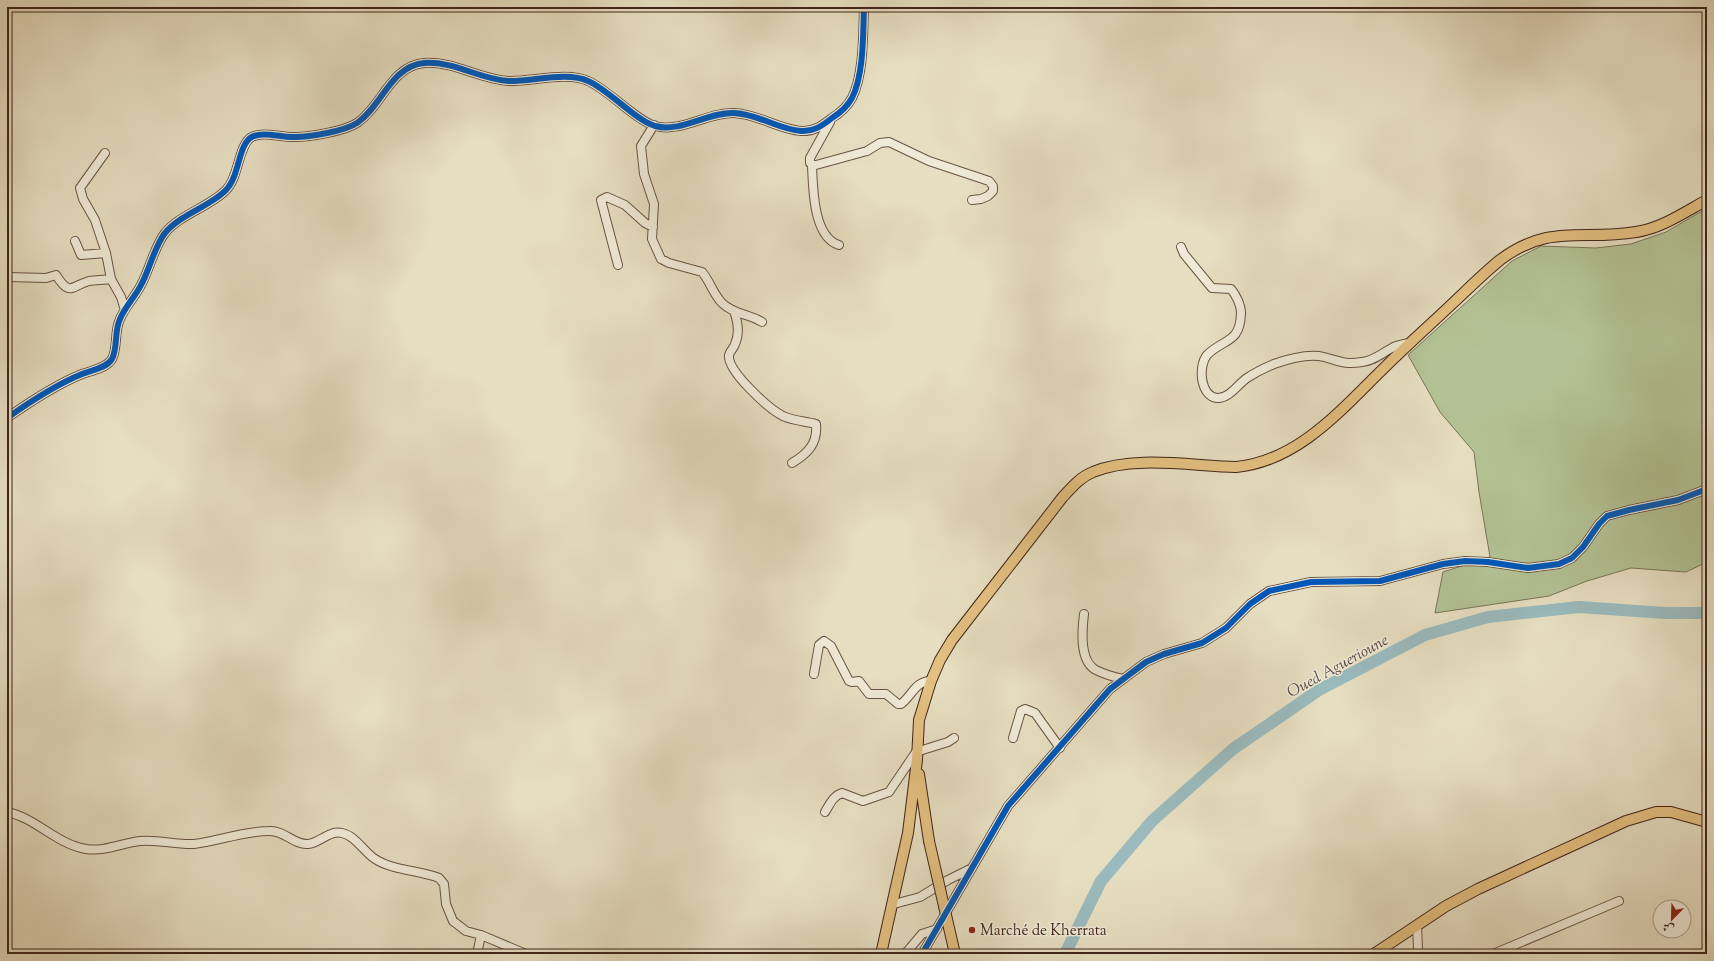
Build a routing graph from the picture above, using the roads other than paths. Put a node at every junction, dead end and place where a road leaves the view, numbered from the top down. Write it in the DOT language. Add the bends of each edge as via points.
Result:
graph roads {
  1 [pos="864,7"];
  2 [pos="831,119"];
  3 [pos="654,125"];
  4 [pos="105,153"];
  5 [pos="812,165"];
  6 [pos="972,200"];
  7 [pos="1707,200"];
  8 [pos="653,226"];
  9 [pos="75,241"];
  10 [pos="839,245"];
  11 [pos="1181,247"];
  12 [pos="106,253"];
  13 [pos="618,265"];
  14 [pos="7,277"];
  15 [pos="111,279"];
  16 [pos="125,310"];
  17 [pos="734,311"];
  18 [pos="762,322"];
  19 [pos="1409,343"];
  20 [pos="7,418"];
  21 [pos="792,463"];
  22 [pos="1707,489"];
  23 [pos="1084,614"];
  24 [pos="814,674"];
  25 [pos="1123,679"];
  26 [pos="931,681"];
  27 [pos="954,738"];
  28 [pos="1013,738"];
  29 [pos="1060,748"];
  30 [pos="916,756"];
  31 [pos="7,812"];
  32 [pos="825,812"];
  33 [pos="1707,822"];
  34 [pos="972,868"];
  35 [pos="1619,902"];
  36 [pos="894,904"];
  37 [pos="1417,925"];
  38 [pos="937,928"];
  39 [pos="482,935"];
  40 [pos="477,954"];
  41 [pos="526,954"];
  42 [pos="881,954"];
  43 [pos="905,954"];
  44 [pos="922,954"];
  45 [pos="955,954"];
  46 [pos="1374,954"];
  47 [pos="1416,954"];
  48 [pos="1494,954"];
  1 -- 2 [label="street" via="856,89 851,101"];
  2 -- 3 [label="street" via="813,130 800,131 755,116 733,112 668,127"];
  2 -- 5 [label="street" via="810,158"];
  3 -- 8 [label="street" via="641,146 644,174 654,204"];
  3 -- 16 [label="street" via="586,80 541,78 510,81 438,63 414,65 397,76 380,99 354,125 296,137 257,134 247,141 234,179 226,190 164,233 141,285"];
  4 -- 12 [label="street" via="80,188 95,220"];
  5 -- 6 [label="street" via="889,142 942,165 989,181 993,191 988,196"];
  5 -- 10 [label="street" via="815,206 826,237"];
  7 -- 19 [label="main road" via="1672,220 1638,232 1557,236 1522,245 1499,261"];
  8 -- 13 [label="street" via="645,223 625,205 607,197 601,200"];
  8 -- 17 [label="street" via="652,239 661,259 702,272 722,304"];
  9 -- 12 [label="street" via="82,255"];
  11 -- 19 [label="street" via="1212,288 1230,289 1236,294 1241,310 1240,326 1236,334 1203,361 1201,369 1204,388 1210,395 1218,398 1226,396 1261,369 1287,359 1323,356 1344,364 1364,362 1376,358 1393,346"];
  12 -- 15 [label="street"];
  14 -- 15 [label="street" via="46,278 56,275 62,285 70,288 88,282"];
  15 -- 16 [label="street"];
  16 -- 20 [label="street" via="118,322 112,360 37,397"];
  17 -- 18 [label="street" via="753,316"];
  17 -- 21 [label="street" via="738,334 735,346 729,353 730,362 735,370 769,407 792,419 816,424 817,433 813,444 806,454"];
  19 -- 26 [label="main road" via="1321,428 1305,440 1266,461 1236,467 1124,464 1101,469 1083,478 1062,498 957,634 940,660"];
  22 -- 25 [label="street" via="1678,500 1607,516 1583,547 1572,558 1560,564 1528,568 1465,561 1380,581 1311,582 1269,591 1250,604 1226,628 1202,643 1146,662"];
  23 -- 25 [label="street" via="1086,660 1094,669"];
  24 -- 26 [label="street" via="820,645 824,641 831,646 850,680 859,681 869,694 886,694 901,704 920,683"];
  25 -- 29 [label="street" via="1110,689"];
  26 -- 30 [label="main road" via="919,720"];
  27 -- 30 [label="street"];
  28 -- 29 [label="street" via="1021,712 1025,709 1035,713"];
  29 -- 34 [label="street" via="1008,806"];
  30 -- 32 [label="street" via="889,792 863,801 842,793 836,796"];
  30 -- 36 [label="main road" via="908,833"];
  30 -- 45 [label="main road, bridge" via="929,841"];
  31 -- 39 [label="street" via="21,815 56,838 86,849 110,848 139,841 194,844 270,831 282,832 301,844 310,844 332,833 343,833 375,859 439,878 444,884 446,904 453,921 466,931"];
  33 -- 37 [label="main road" via="1671,812 1644,815 1478,889"];
  34 -- 36 [label="street" via="920,897"];
  34 -- 38 [label="street"];
  35 -- 48 [label="street"];
  36 -- 42 [label="main road"];
  37 -- 46 [label="main road"];
  37 -- 47 [label="street"];
  38 -- 43 [label="street" via="922,934"];
  38 -- 44 [label="street"];
  39 -- 40 [label="street"];
  39 -- 41 [label="street"];
}
